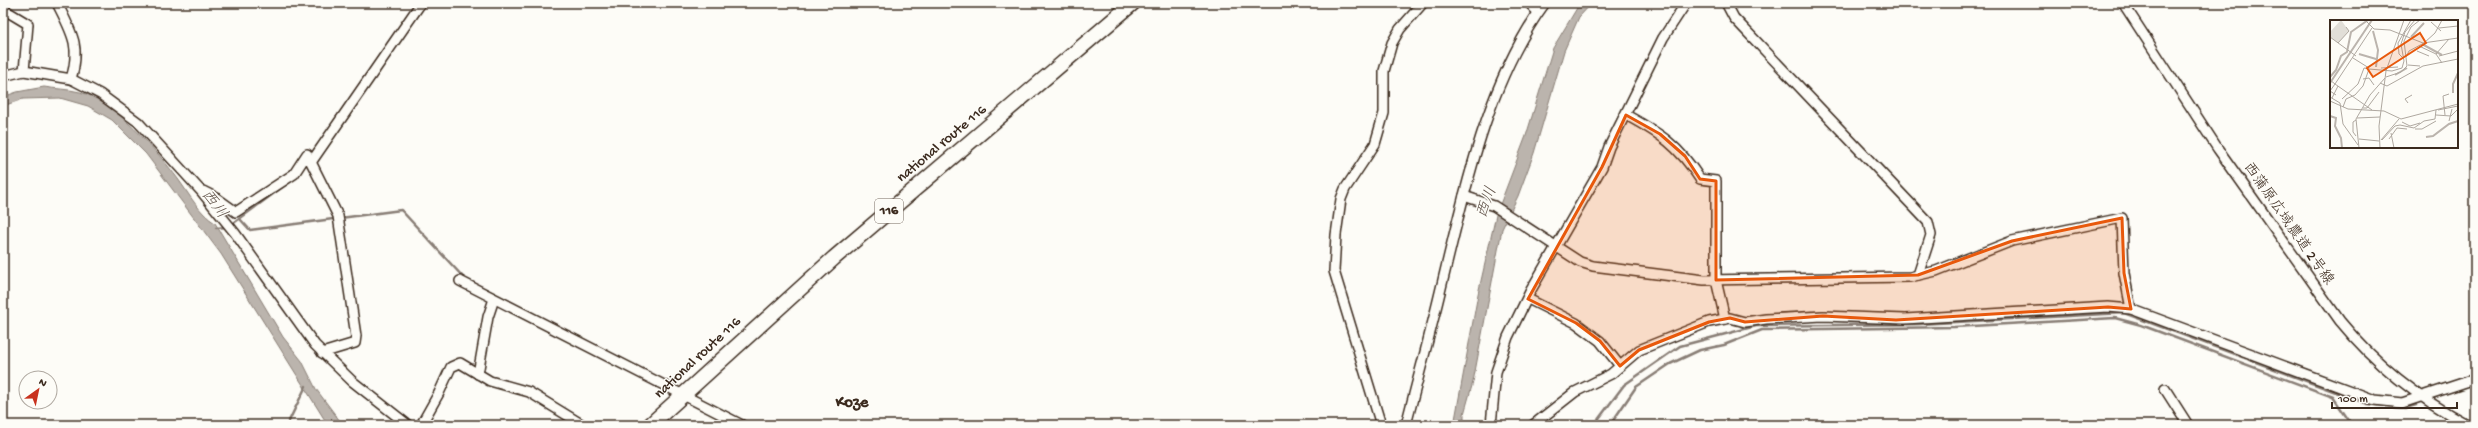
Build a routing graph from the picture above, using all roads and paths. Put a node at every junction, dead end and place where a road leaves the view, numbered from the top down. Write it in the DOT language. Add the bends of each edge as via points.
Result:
graph roads {
  1 [pos="57,3"];
  2 [pos="421,3"];
  3 [pos="1132,3"];
  4 [pos="1423,3"];
  5 [pos="1529,3"];
  6 [pos="1545,3"];
  7 [pos="1686,3"];
  8 [pos="1726,3"];
  9 [pos="2123,3"];
  10 [pos="3,9"];
  11 [pos="1538,12"];
  12 [pos="24,71"];
  13 [pos="3,76"];
  14 [pos="71,79"];
  15 [pos="1626,115"];
  16 [pos="312,162"];
  17 [pos="201,191"];
  18 [pos="1464,196"];
  19 [pos="1555,248"];
  20 [pos="1918,275"];
  21 [pos="1716,280"];
  22 [pos="460,281"];
  23 [pos="494,299"];
  24 [pos="1528,299"];
  25 [pos="2131,309"];
  26 [pos="1725,319"];
  27 [pos="322,353"];
  28 [pos="1620,366"];
  29 [pos="478,374"];
  30 [pos="2475,379"];
  31 [pos="2165,389"];
  32 [pos="682,394"];
  33 [pos="2420,397"];
  34 [pos="408,425"];
  35 [pos="420,425"];
  36 [pos="583,425"];
  37 [pos="650,425"];
  38 [pos="742,425"];
  39 [pos="1381,425"];
  40 [pos="1406,425"];
  41 [pos="1491,425"];
  42 [pos="1533,425"];
  43 [pos="2188,425"];
  44 [pos="2468,425"];
  1 -- 14 [label="street" via="76,46 77,59"];
  2 -- 16 [label="street"];
  3 -- 32 [label="highway, national route 116 / 116" via="834,258"];
  4 -- 39 [label="street" via="1400,29 1392,43 1384,71 1384,113 1375,144 1345,189 1336,234 1334,271"];
  5 -- 11 [label="street"];
  6 -- 11 [label="street"];
  7 -- 15 [label="street" via="1663,38"];
  8 -- 20 [label="street" via="1734,18 1928,222 1931,235"];
  9 -- 33 [label="street, 西蒲原広域農道 2号線" via="2218,149 2340,321 2362,348"];
  10 -- 12 [label="street" via="28,24"];
  11 -- 18 [label="street" via="1506,70"];
  12 -- 13 [label="street"];
  12 -- 14 [label="street"];
  14 -- 17 [label="street" via="100,94 138,122"];
  15 -- 19 [label="street" via="1609,147 1602,167"];
  15 -- 21 [label="street" via="1660,134 1685,156 1700,179 1716,181"];
  16 -- 17 [label="street" via="307,154 294,174 236,212 215,196"];
  16 -- 27 [label="street" via="338,216 356,336 355,343"];
  17 -- 27 [label="street" via="235,233"];
  18 -- 19 [label="street" via="1494,206"];
  18 -- 40 [label="street"];
  19 -- 21 [label="street" via="1593,266"];
  19 -- 24 [label="street"];
  20 -- 21 [label="street" via="1886,278"];
  20 -- 25 [label="street" via="1936,271 2012,241 2122,218 2124,273"];
  21 -- 26 [label="street"];
  22 -- 23 [label="street"];
  23 -- 29 [label="street" via="488,317"];
  23 -- 32 [label="street"];
  24 -- 28 [label="street" via="1576,323 1600,341"];
  24 -- 41 [label="street" via="1508,336 1496,372"];
  25 -- 26 [label="street" via="2108,307 1905,319 1823,316 1745,322"];
  25 -- 33 [label="street" via="2365,398 2402,403"];
  26 -- 28 [label="street" via="1709,322 1639,350"];
  27 -- 34 [label="street" via="352,381"];
  28 -- 42 [label="street" via="1611,374 1575,392"];
  29 -- 35 [label="street" via="460,363 451,367"];
  29 -- 36 [label="street" via="490,381 529,392"];
  30 -- 33 [label="street"];
  31 -- 43 [label="street"];
  32 -- 37 [label="highway, national route 116 / 116"];
  32 -- 38 [label="street"];
  33 -- 44 [label="street, 西蒲原広域農道 2号線"];
}
